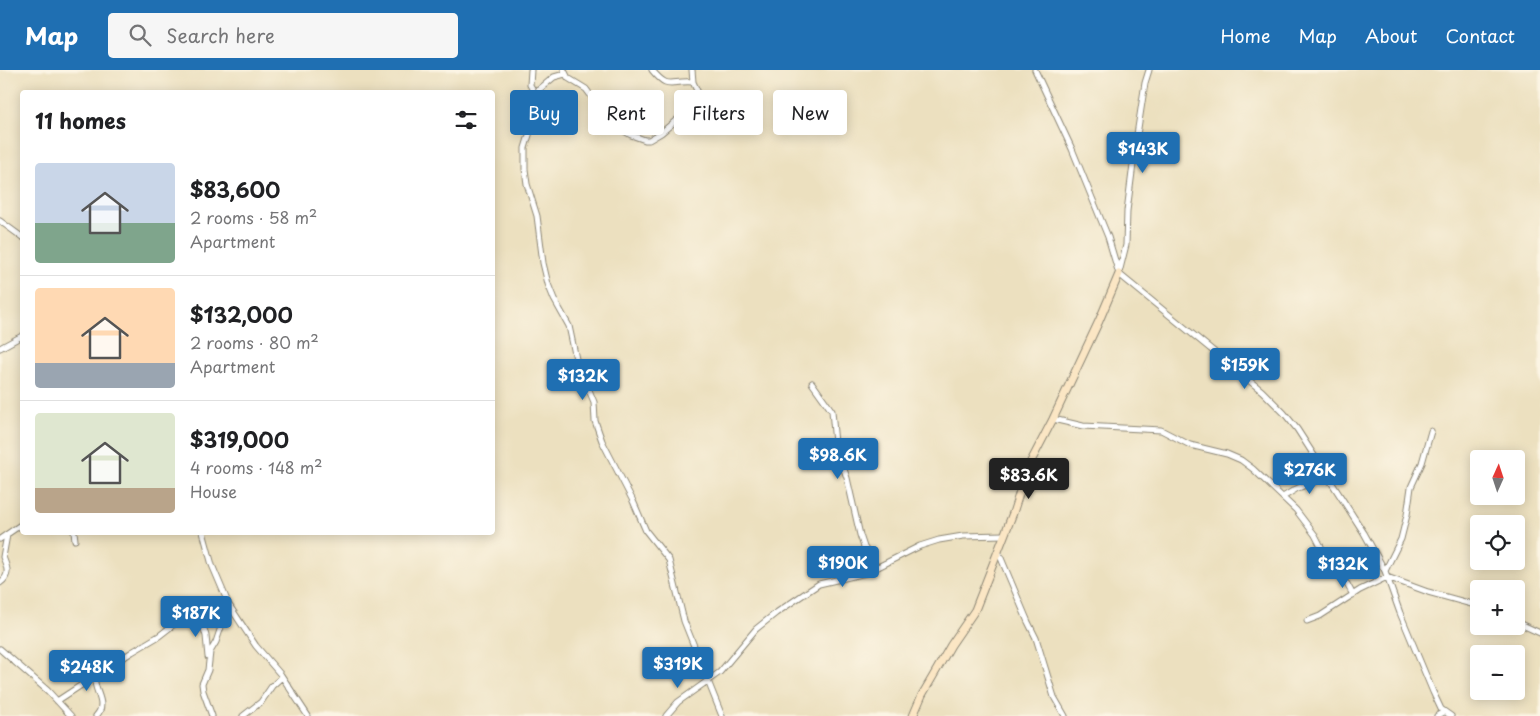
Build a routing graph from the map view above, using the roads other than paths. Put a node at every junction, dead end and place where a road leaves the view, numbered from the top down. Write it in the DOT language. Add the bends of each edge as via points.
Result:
graph roads {
  1 [pos="531,70"];
  2 [pos="652,70"];
  3 [pos="692,70"];
  4 [pos="1035,70"];
  5 [pos="1149,70"];
  6 [pos="564,72"];
  7 [pos="693,82"];
  8 [pos="533,90"];
  9 [pos="539,90"];
  10 [pos="529,135"];
  11 [pos="0,221"];
  12 [pos="20,236"];
  13 [pos="1119,274"];
  14 [pos="20,337"];
  15 [pos="0,348"];
  16 [pos="812,383"];
  17 [pos="1053,419"];
  18 [pos="1431,431"];
  19 [pos="1327,476"];
  20 [pos="1283,498"];
  21 [pos="20,525"];
  22 [pos="7,535"];
  23 [pos="74,535"];
  24 [pos="204,535"];
  25 [pos="1003,535"];
  26 [pos="0,539"];
  27 [pos="74,540"];
  28 [pos="998,550"];
  29 [pos="877,568"];
  30 [pos="1385,571"];
  31 [pos="1387,578"];
  32 [pos="0,583"];
  33 [pos="1353,595"];
  34 [pos="1470,604"];
  35 [pos="224,610"];
  36 [pos="232,610"];
  37 [pos="199,611"];
  38 [pos="1307,621"];
  39 [pos="1525,626"];
  40 [pos="1540,633"];
  41 [pos="0,649"];
  42 [pos="209,659"];
  43 [pos="95,676"];
  44 [pos="282,677"];
  45 [pos="708,681"];
  46 [pos="57,701"];
  47 [pos="1441,714"];
  48 [pos="71,716"];
  49 [pos="96,716"];
  50 [pos="212,716"];
  51 [pos="243,716"];
  52 [pos="308,716"];
  53 [pos="666,716"];
  54 [pos="722,716"];
  55 [pos="913,716"];
  56 [pos="1065,716"];
  57 [pos="1451,716"];
  1 -- 8 [label="street"];
  2 -- 7 [label="street" via="667,84"];
  3 -- 7 [label="street"];
  4 -- 13 [label="street" via="1072,149 1108,237"];
  5 -- 13 [label="street" via="1136,140 1126,245"];
  6 -- 7 [label="street" via="586,89 611,123 645,140 661,133 697,103 699,95"];
  6 -- 9 [label="street"];
  10 -- 45 [label="street" via="525,169 537,216 548,284 569,326 574,353 594,402 595,421 607,454 634,500 646,531 669,560 684,621"];
  11 -- 12 [label="street"];
  13 -- 17 [label="main road"];
  13 -- 19 [label="street" via="1284,412"];
  14 -- 15 [label="street"];
  16 -- 29 [label="street" via="832,411 835,443 847,478 860,536"];
  17 -- 20 [label="street" via="1083,426 1165,431 1190,445 1241,460"];
  17 -- 25 [label="main road" via="1027,469"];
  18 -- 30 [label="street" via="1411,487 1401,539"];
  19 -- 20 [label="street"];
  19 -- 30 [label="street"];
  20 -- 33 [label="street" via="1315,535 1324,555"];
  21 -- 22 [label="street"];
  22 -- 26 [label="street"];
  22 -- 32 [label="street" via="3,557 8,566 7,575"];
  23 -- 27 [label="street"];
  24 -- 36 [label="street" via="212,565"];
  25 -- 28 [label="main road"];
  25 -- 29 [label="street" via="939,540"];
  28 -- 55 [label="main road" via="975,610 922,695"];
  28 -- 56 [label="street" via="1036,638 1054,697"];
  29 -- 45 [label="street" via="819,584 807,591 756,629 730,662"];
  30 -- 31 [label="street"];
  31 -- 33 [label="street"];
  31 -- 34 [label="street"];
  31 -- 47 [label="street"];
  33 -- 38 [label="street"];
  35 -- 36 [label="street"];
  35 -- 37 [label="street"];
  35 -- 42 [label="street"];
  36 -- 44 [label="street"];
  37 -- 42 [label="street"];
  37 -- 43 [label="street" via="186,615"];
  39 -- 40 [label="street"];
  41 -- 46 [label="street"];
  42 -- 50 [label="street" via="202,684"];
  43 -- 46 [label="street"];
  43 -- 49 [label="street" via="101,703"];
  44 -- 51 [label="street" via="261,702"];
  44 -- 52 [label="street"];
  45 -- 53 [label="street" via="678,702"];
  45 -- 54 [label="street"];
  46 -- 48 [label="street"];
  47 -- 57 [label="street"];
}
